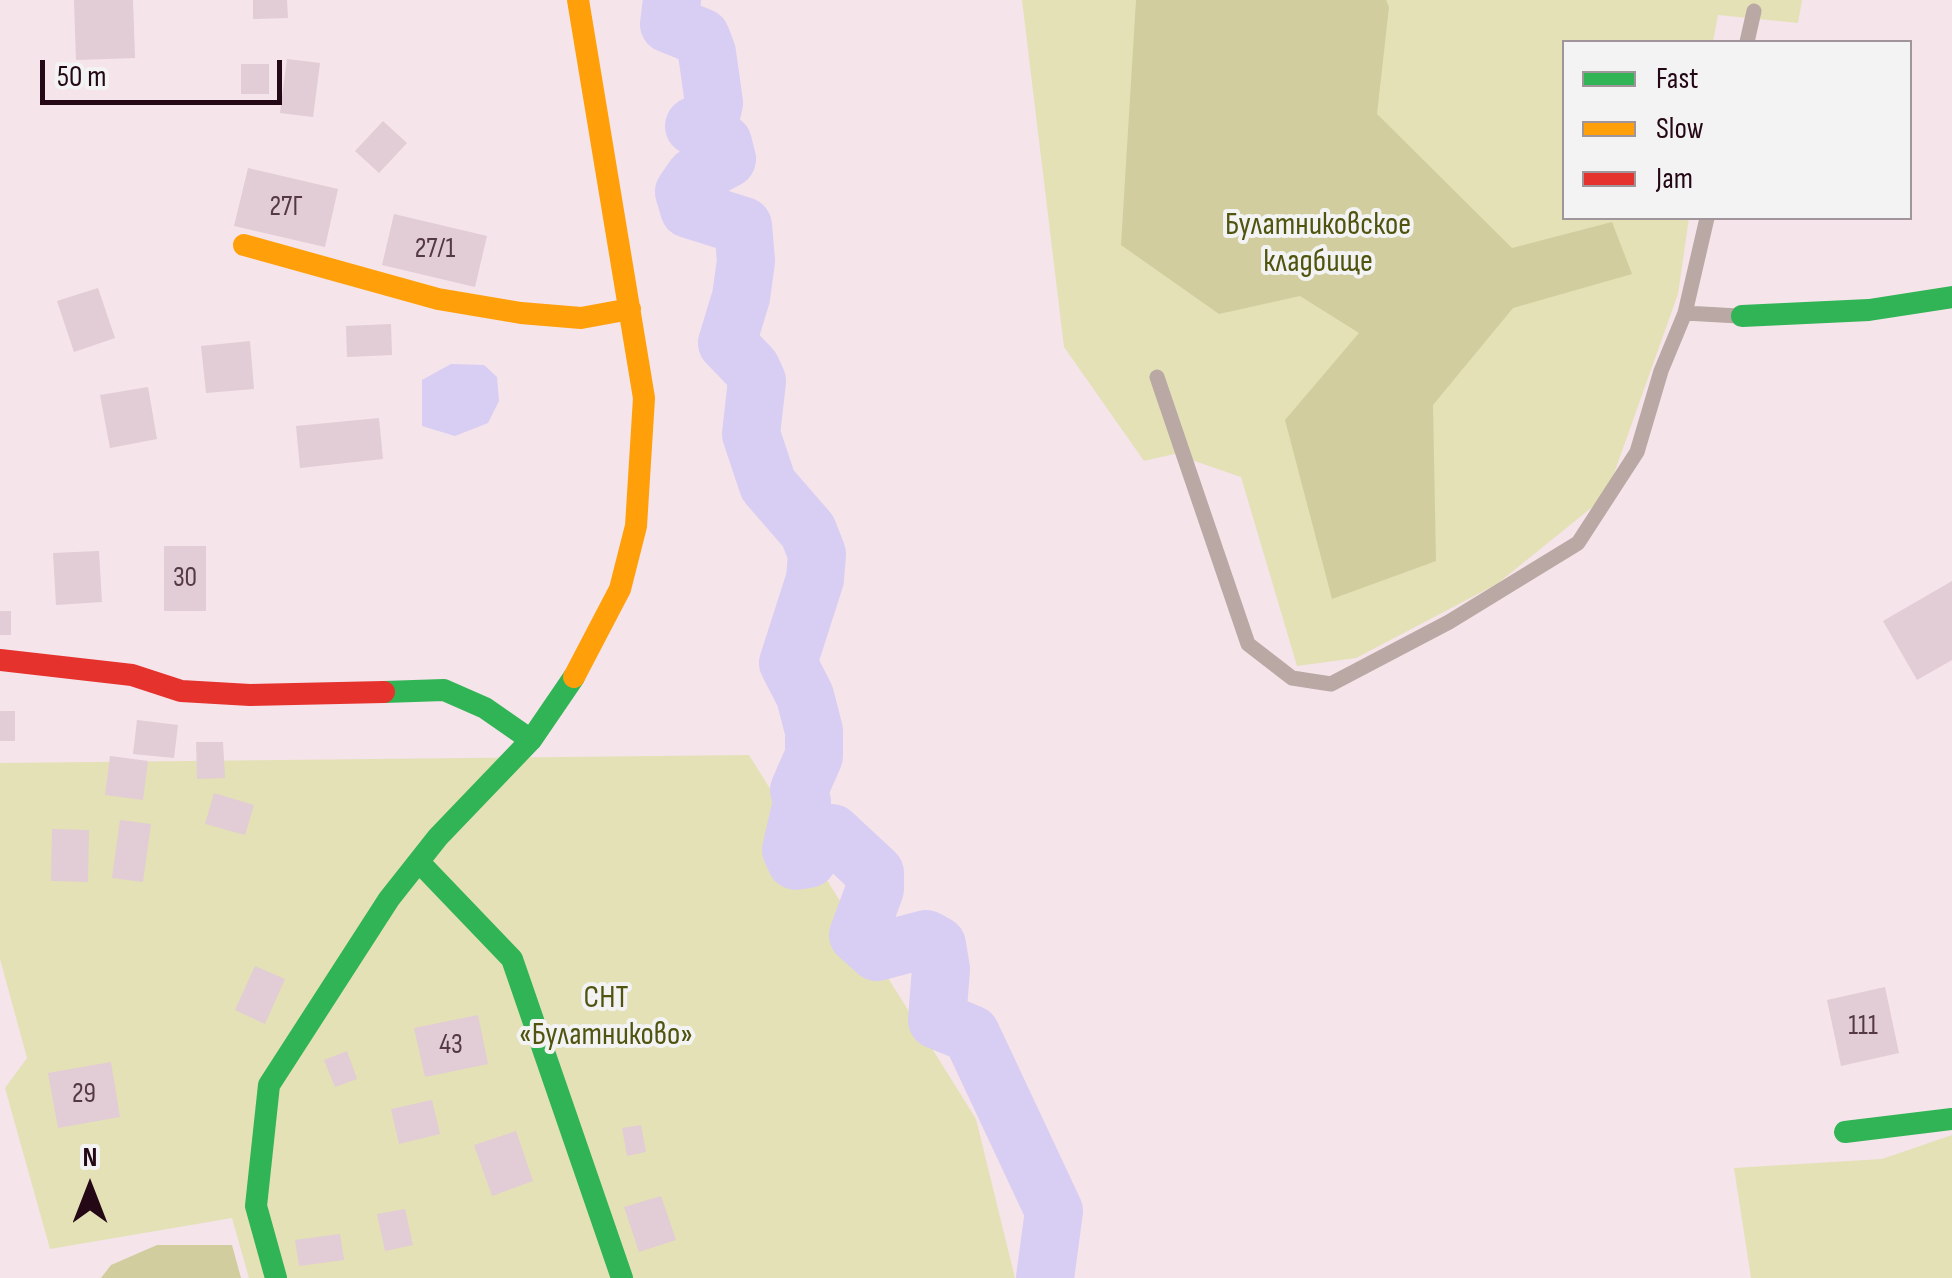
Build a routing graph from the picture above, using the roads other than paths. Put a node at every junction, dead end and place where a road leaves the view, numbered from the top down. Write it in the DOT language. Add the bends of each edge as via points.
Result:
graph roads {
  1 [pos="578,0"];
  2 [pos="1754,12"];
  3 [pos="1747,40"];
  4 [pos="1707,220"];
  5 [pos="244,244"];
  6 [pos="1952,298"];
  7 [pos="630,309"];
  8 [pos="1685,313"];
  9 [pos="1742,316"];
  10 [pos="1156,377"];
  11 [pos="0,660"];
  12 [pos="531,740"];
  13 [pos="419,862"];
  14 [pos="1952,1119"];
  15 [pos="1844,1132"];
  16 [pos="276,1278"];
  17 [pos="622,1278"];
  1 -- 7 [label="street"];
  2 -- 3 [label="lane"];
  4 -- 8 [label="lane"];
  5 -- 7 [label="street" via="488,308 582,318"];
  6 -- 9 [label="street"];
  7 -- 12 [label="street" via="644,398 636,526 620,589 570,685"];
  8 -- 9 [label="lane"];
  8 -- 10 [label="lane" via="1637,452 1578,543 1331,684 1292,678 1248,644"];
  11 -- 12 [label="street" via="132,674 182,692 444,690"];
  12 -- 13 [label="street"];
  13 -- 16 [label="street" via="269,1085 256,1206"];
  13 -- 17 [label="street" via="512,959"];
  14 -- 15 [label="street"];
}
